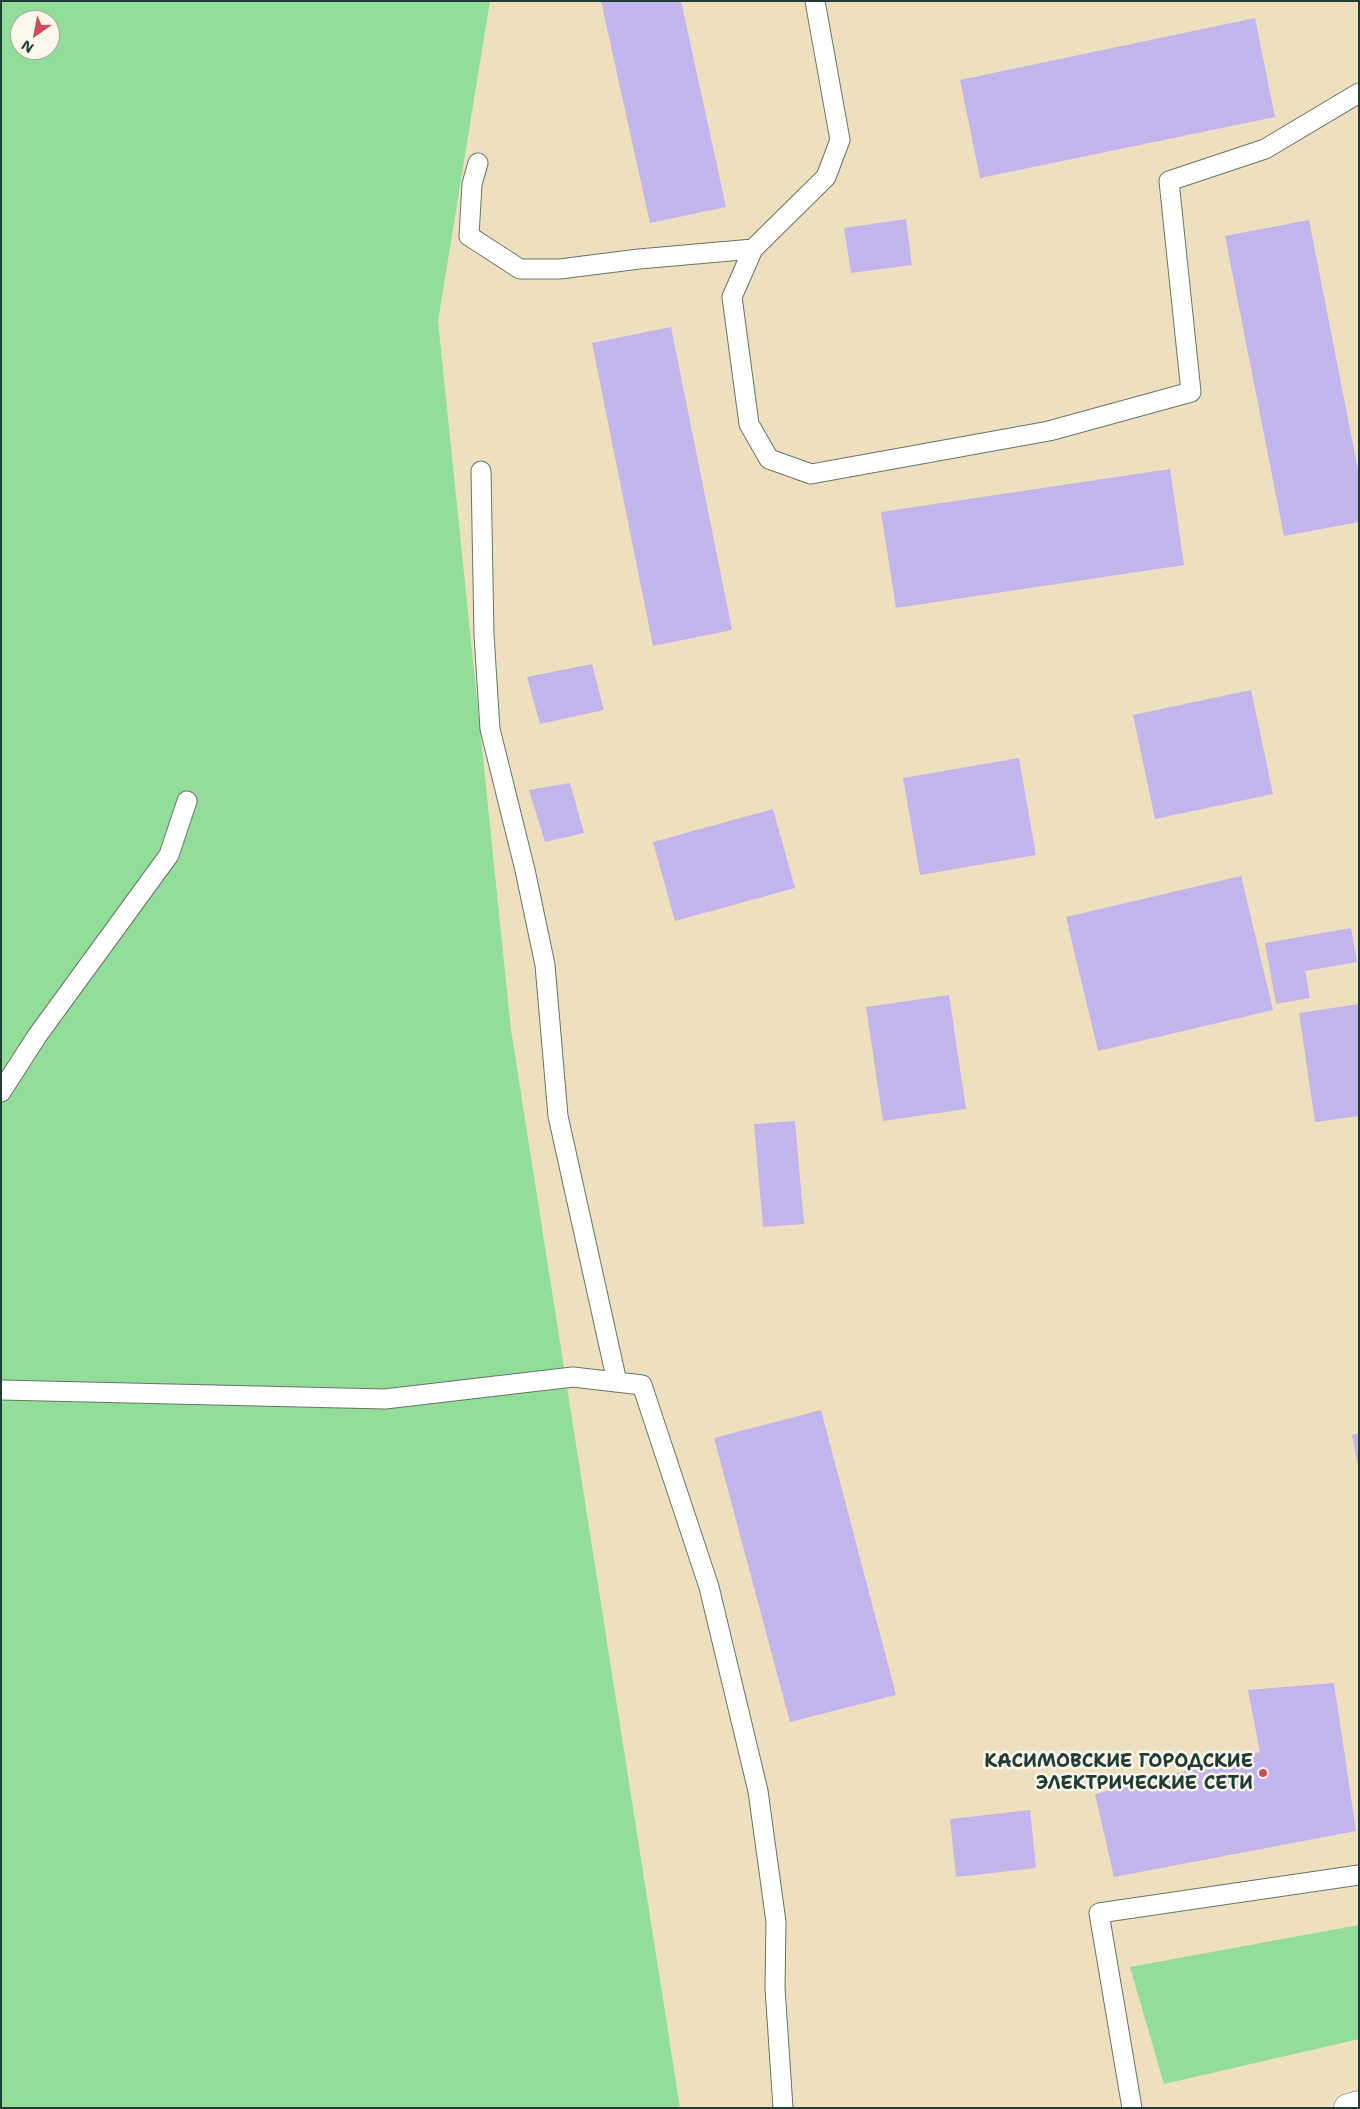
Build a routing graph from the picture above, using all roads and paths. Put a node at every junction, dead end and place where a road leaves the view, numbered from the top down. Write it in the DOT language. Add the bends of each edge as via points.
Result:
graph roads {
  1 [pos="815,1"];
  2 [pos="1359,93"];
  3 [pos="478,163"];
  4 [pos="753,249"];
  5 [pos="481,471"];
  6 [pos="187,801"];
  7 [pos="1,1092"];
  8 [pos="617,1382"];
  9 [pos="1,1390"];
  10 [pos="1359,1875"];
  11 [pos="1359,2105"];
  12 [pos="783,2108"];
  13 [pos="1132,2108"];
  14 [pos="1348,2108"];
  1 -- 4 [label="lane" via="840,140 826,177"];
  2 -- 4 [label="lane" via="1265,149 1170,181 1191,392 1049,431 811,474 769,459 749,424 732,297"];
  3 -- 4 [label="lane" via="472,184 469,236 520,269 560,269"];
  5 -- 8 [label="lane" via="484,635 490,730 526,870 545,965 558,1116"];
  6 -- 7 [label="lane" via="169,855 37,1036"];
  8 -- 9 [label="lane" via="573,1377 385,1399"];
  8 -- 12 [label="lane" via="642,1385 709,1587 758,1791 776,1922 775,1988"];
  10 -- 13 [label="lane" via="1099,1913"];
  11 -- 14 [label="main road"];
}
